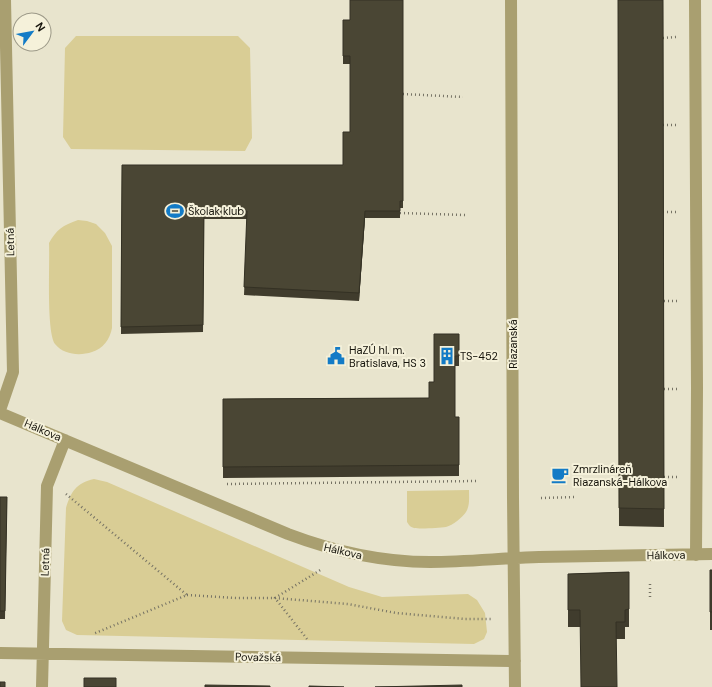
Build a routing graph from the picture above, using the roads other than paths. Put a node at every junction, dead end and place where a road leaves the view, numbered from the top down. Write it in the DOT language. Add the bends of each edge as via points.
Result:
graph roads {
  1 [pos="5,0"];
  2 [pos="511,0"];
  3 [pos="695,0"];
  4 [pos="0,411"];
  5 [pos="65,440"];
  6 [pos="712,554"];
  7 [pos="696,555"];
  8 [pos="514,558"];
  9 [pos="0,653"];
  10 [pos="42,654"];
  11 [pos="515,661"];
  12 [pos="42,687"];
  13 [pos="515,687"];
  1 -- 4 [label="street, Letná" via="13,372"];
  2 -- 8 [label="street, Riazanská"];
  3 -- 7 [label="street"];
  4 -- 5 [label="street, Hálkova"];
  5 -- 8 [label="street, Hálkova" via="288,534 335,550 383,559 429,562"];
  5 -- 10 [label="street, Letná" via="47,486"];
  6 -- 7 [label="street, Hálkova"];
  7 -- 8 [label="street, Hálkova"];
  8 -- 11 [label="street, Riazanská"];
  9 -- 10 [label="street, Považská"];
  10 -- 11 [label="street, Považská"];
  10 -- 12 [label="street, Letná"];
  11 -- 13 [label="street, Riazanská"];
}
